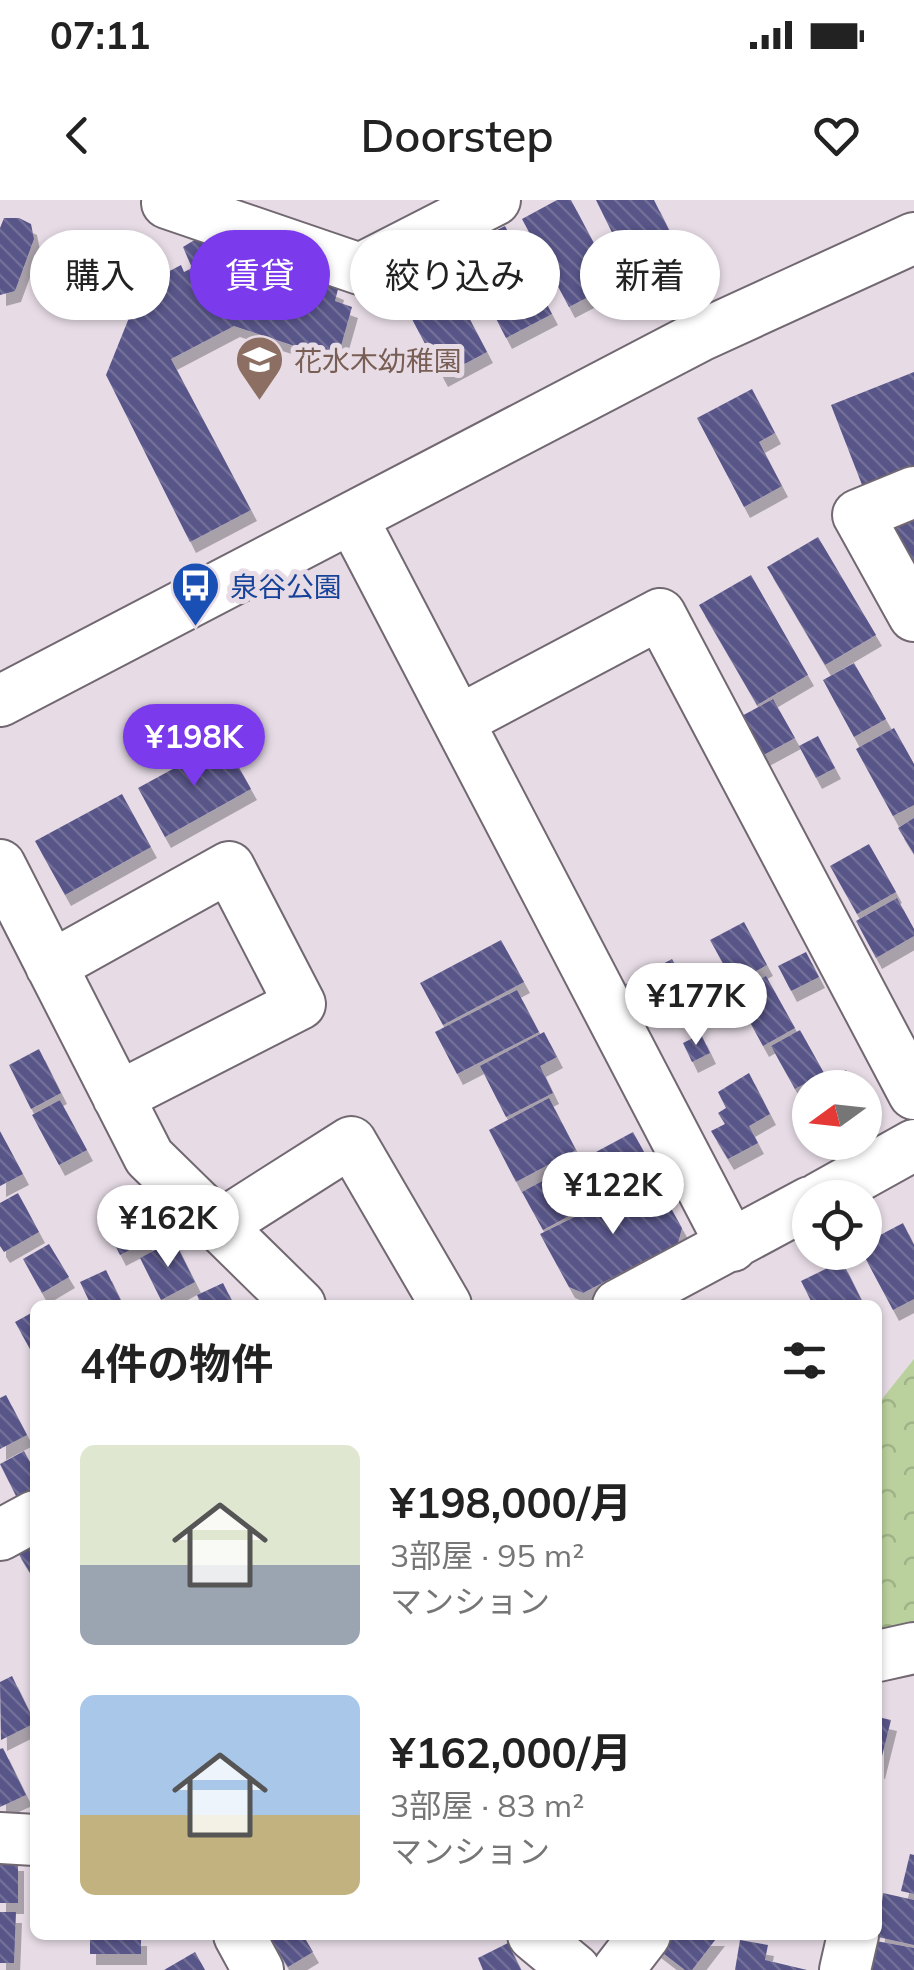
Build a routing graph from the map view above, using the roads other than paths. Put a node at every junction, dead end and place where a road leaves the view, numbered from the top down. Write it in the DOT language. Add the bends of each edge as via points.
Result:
graph roads {
  1 [pos="168,200"];
  2 [pos="474,205"];
  3 [pos="914,238"];
  4 [pos="914,492"];
  5 [pos="352,518"];
  6 [pos="914,616"];
  7 [pos="0,702"];
  8 [pos="458,721"];
  9 [pos="0,865"];
  10 [pos="52,966"];
  11 [pos="914,1094"];
  12 [pos="118,1097"];
  13 [pos="914,1145"];
  14 [pos="851,1180"];
  15 [pos="792,1212"];
  16 [pos="219,1226"];
  17 [pos="732,1246"];
  18 [pos="295,1300"];
  19 [pos="443,1300"];
  20 [pos="628,1300"];
  21 [pos="30,1519"];
  22 [pos="0,1535"];
  23 [pos="914,1648"];
  24 [pos="882,1655"];
  25 [pos="0,1838"];
  26 [pos="30,1840"];
  27 [pos="242,1940"];
  28 [pos="539,1940"];
  29 [pos="641,1940"];
  30 [pos="852,1940"];
  31 [pos="258,1970"];
  32 [pos="575,1970"];
  33 [pos="618,1970"];
  34 [pos="845,1970"];
  1 -- 2 [label="street" via="360,269"];
  3 -- 5 [label="street" via="700,336"];
  4 -- 6 [label="street" via="858,515"];
  5 -- 7 [label="street"];
  5 -- 8 [label="street"];
  8 -- 11 [label="street" via="660,614"];
  8 -- 17 [label="street"];
  9 -- 10 [label="street"];
  10 -- 12 [label="street"];
  10 -- 12 [label="street" via="229,867 300,1004"];
  12 -- 16 [label="street" via="149,1157"];
  13 -- 14 [label="street"];
  15 -- 17 [label="street"];
  16 -- 18 [label="street"];
  16 -- 19 [label="street" via="352,1142"];
  17 -- 20 [label="street"];
  21 -- 22 [label="street"];
  23 -- 24 [label="street"];
  25 -- 26 [label="street"];
  27 -- 31 [label="street"];
  28 -- 32 [label="street"];
  29 -- 33 [label="street"];
  30 -- 34 [label="street"];
}
